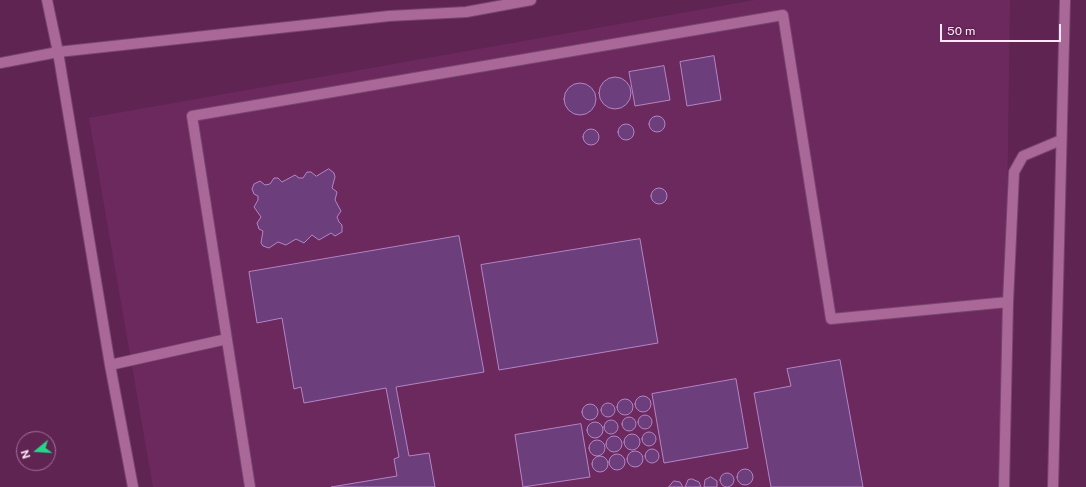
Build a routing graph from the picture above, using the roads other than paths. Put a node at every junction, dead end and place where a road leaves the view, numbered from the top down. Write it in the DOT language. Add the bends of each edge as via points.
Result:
graph roads {
  1 [pos="47,0"];
  2 [pos="531,0"];
  3 [pos="1065,0"];
  4 [pos="58,52"];
  5 [pos="0,63"];
  6 [pos="1061,140"];
  7 [pos="1008,302"];
  8 [pos="226,339"];
  9 [pos="110,365"];
  10 [pos="133,487"];
  11 [pos="250,487"];
  12 [pos="1004,487"];
  13 [pos="1053,487"];
  1 -- 4 [label="street"];
  2 -- 4 [label="street" via="466,12 389,16"];
  3 -- 6 [label="street"];
  4 -- 5 [label="street"];
  4 -- 9 [label="street"];
  6 -- 7 [label="street" via="1023,156 1014,172"];
  6 -- 13 [label="street"];
  7 -- 8 [label="street" via="831,319 783,15 192,116"];
  7 -- 12 [label="street"];
  8 -- 9 [label="street"];
  8 -- 11 [label="street"];
  9 -- 10 [label="street"];
}
